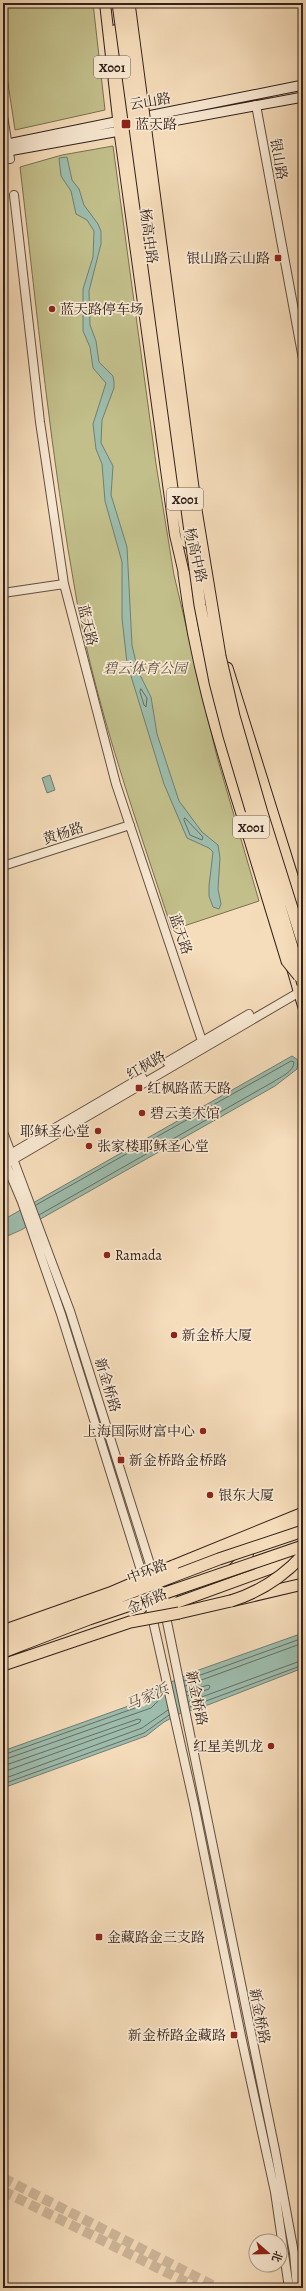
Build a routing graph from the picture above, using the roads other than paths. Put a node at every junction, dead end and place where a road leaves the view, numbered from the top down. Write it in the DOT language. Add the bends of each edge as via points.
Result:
graph roads {
  1 [pos="105,3"];
  2 [pos="113,3"];
  3 [pos="118,3"];
  4 [pos="129,3"];
  5 [pos="303,85"];
  6 [pos="303,97"];
  7 [pos="256,105"];
  8 [pos="3,116"];
  9 [pos="149,121"];
  10 [pos="123,125"];
  11 [pos="6,150"];
  12 [pos="14,195"];
  13 [pos="170,275"];
  14 [pos="154,315"];
  15 [pos="303,359"];
  16 [pos="184,574"];
  17 [pos="64,584"];
  18 [pos="3,593"];
  19 [pos="222,645"];
  20 [pos="227,667"];
  21 [pos="130,825"];
  22 [pos="3,866"];
  23 [pos="303,912"];
  24 [pos="303,926"];
  25 [pos="303,943"];
  26 [pos="301,986"];
  27 [pos="303,1006"];
  28 [pos="203,1044"];
  29 [pos="3,1132"];
  30 [pos="6,1159"];
  31 [pos="37,1231"];
  32 [pos="303,1505"];
  33 [pos="303,1514"];
  34 [pos="303,1523"];
  35 [pos="303,1533"];
  36 [pos="240,1539"];
  37 [pos="303,1546"];
  38 [pos="248,1554"];
  39 [pos="303,1556"];
  40 [pos="206,1564"];
  41 [pos="156,1582"];
  42 [pos="303,1584"];
  43 [pos="146,1590"];
  44 [pos="110,1593"];
  45 [pos="231,1600"];
  46 [pos="163,1604"];
  47 [pos="153,1615"];
  48 [pos="3,1631"];
  49 [pos="3,1636"];
  50 [pos="3,1641"];
  51 [pos="3,1652"];
  52 [pos="3,1665"];
  53 [pos="3,1671"];
  54 [pos="289,2288"];
  55 [pos="297,2288"];
  1 -- 10 [label="main road, 杨高中路 / X001"];
  2 -- 10 [label="main road, 杨高中路"];
  3 -- 26 [label="highway, 杨高中路 / X001, bridge" via="201,613 229,736"];
  4 -- 25 [label="highway, 杨高中路 / X001, bridge" via="196,510 220,656 253,784"];
  5 -- 9 [label="main road, 云山路" via="254,94"];
  6 -- 7 [label="main road, 云山路"];
  7 -- 9 [label="main road, 云山路"];
  7 -- 15 [label="street, 银山路"];
  8 -- 11 [label="street"];
  9 -- 10 [label="main road, 云山路"];
  9 -- 13 [label="main road, X001"];
  10 -- 11 [label="main road, 云山路"];
  10 -- 14 [label="main road, 杨高中路 / X001"];
  10 -- 16 [label="main road, 杨高中路 / X001" via="175,534"];
  12 -- 17 [label="street, 蓝天路" via="40,422"];
  13 -- 14 [label="main road"];
  13 -- 19 [label="main road, X001" via="201,513"];
  14 -- 19 [label="main road, 杨高中路 / X001" via="182,520 191,562 206,610"];
  16 -- 26 [label="main road, 杨高中路 / X001" via="216,712"];
  16 -- 26 [label="highway, bridge" via="196,655 212,715 287,961"];
  17 -- 18 [label="street"];
  17 -- 21 [label="street, 蓝天路" via="116,784"];
  19 -- 20 [label="main road, 杨高中路 / X001"];
  20 -- 23 [label="highway"];
  20 -- 24 [label="main road, 杨高中路 / X001" via="232,697"];
  21 -- 22 [label="street, 黄杨路"];
  21 -- 28 [label="street, 蓝天路"];
  26 -- 27 [label="main road, 杨高中路 / X001"];
  26 -- 28 [label="street, 红枫路"];
  28 -- 30 [label="street, 红枫路"];
  29 -- 30 [label="street"];
  30 -- 31 [label="street, 新金桥路" via="22,1202"];
  30 -- 31 [label="street, 新金桥路" via="30,1199"];
  31 -- 41 [label="street, 新金桥路" via="70,1311"];
  31 -- 43 [label="street, 新金桥路" via="144,1575"];
  32 -- 36 [label="highway"];
  33 -- 36 [label="highway"];
  34 -- 41 [label="main road, 金桥路"];
  35 -- 38 [label="main road, 金桥路"];
  35 -- 40 [label="highway, 中环路, bridge"];
  36 -- 44 [label="highway, bridge"];
  37 -- 51 [label="highway, 中环路, bridge" via="89,1619"];
  38 -- 41 [label="main road, 金桥路"];
  38 -- 46 [label="main road" via="230,1572 168,1595"];
  39 -- 45 [label="highway, bridge" via="273,1582"];
  39 -- 46 [label="main road, 金桥路" via="176,1603"];
  40 -- 44 [label="highway, bridge"];
  40 -- 50 [label="highway, 中环路, bridge"];
  41 -- 43 [label="main road, 金桥路"];
  41 -- 46 [label="street, 新金桥路"];
  42 -- 45 [label="highway, bridge"];
  43 -- 47 [label="street, 新金桥路"];
  43 -- 49 [label="main road, 金桥路"];
  44 -- 48 [label="highway, bridge"];
  45 -- 52 [label="highway, bridge" via="130,1622"];
  46 -- 47 [label="main road"];
  46 -- 55 [label="street, 新金桥路" via="275,2150 294,2253"];
  47 -- 53 [label="main road, 金桥路"];
  47 -- 54 [label="street, 新金桥路" via="275,2192"];
}
